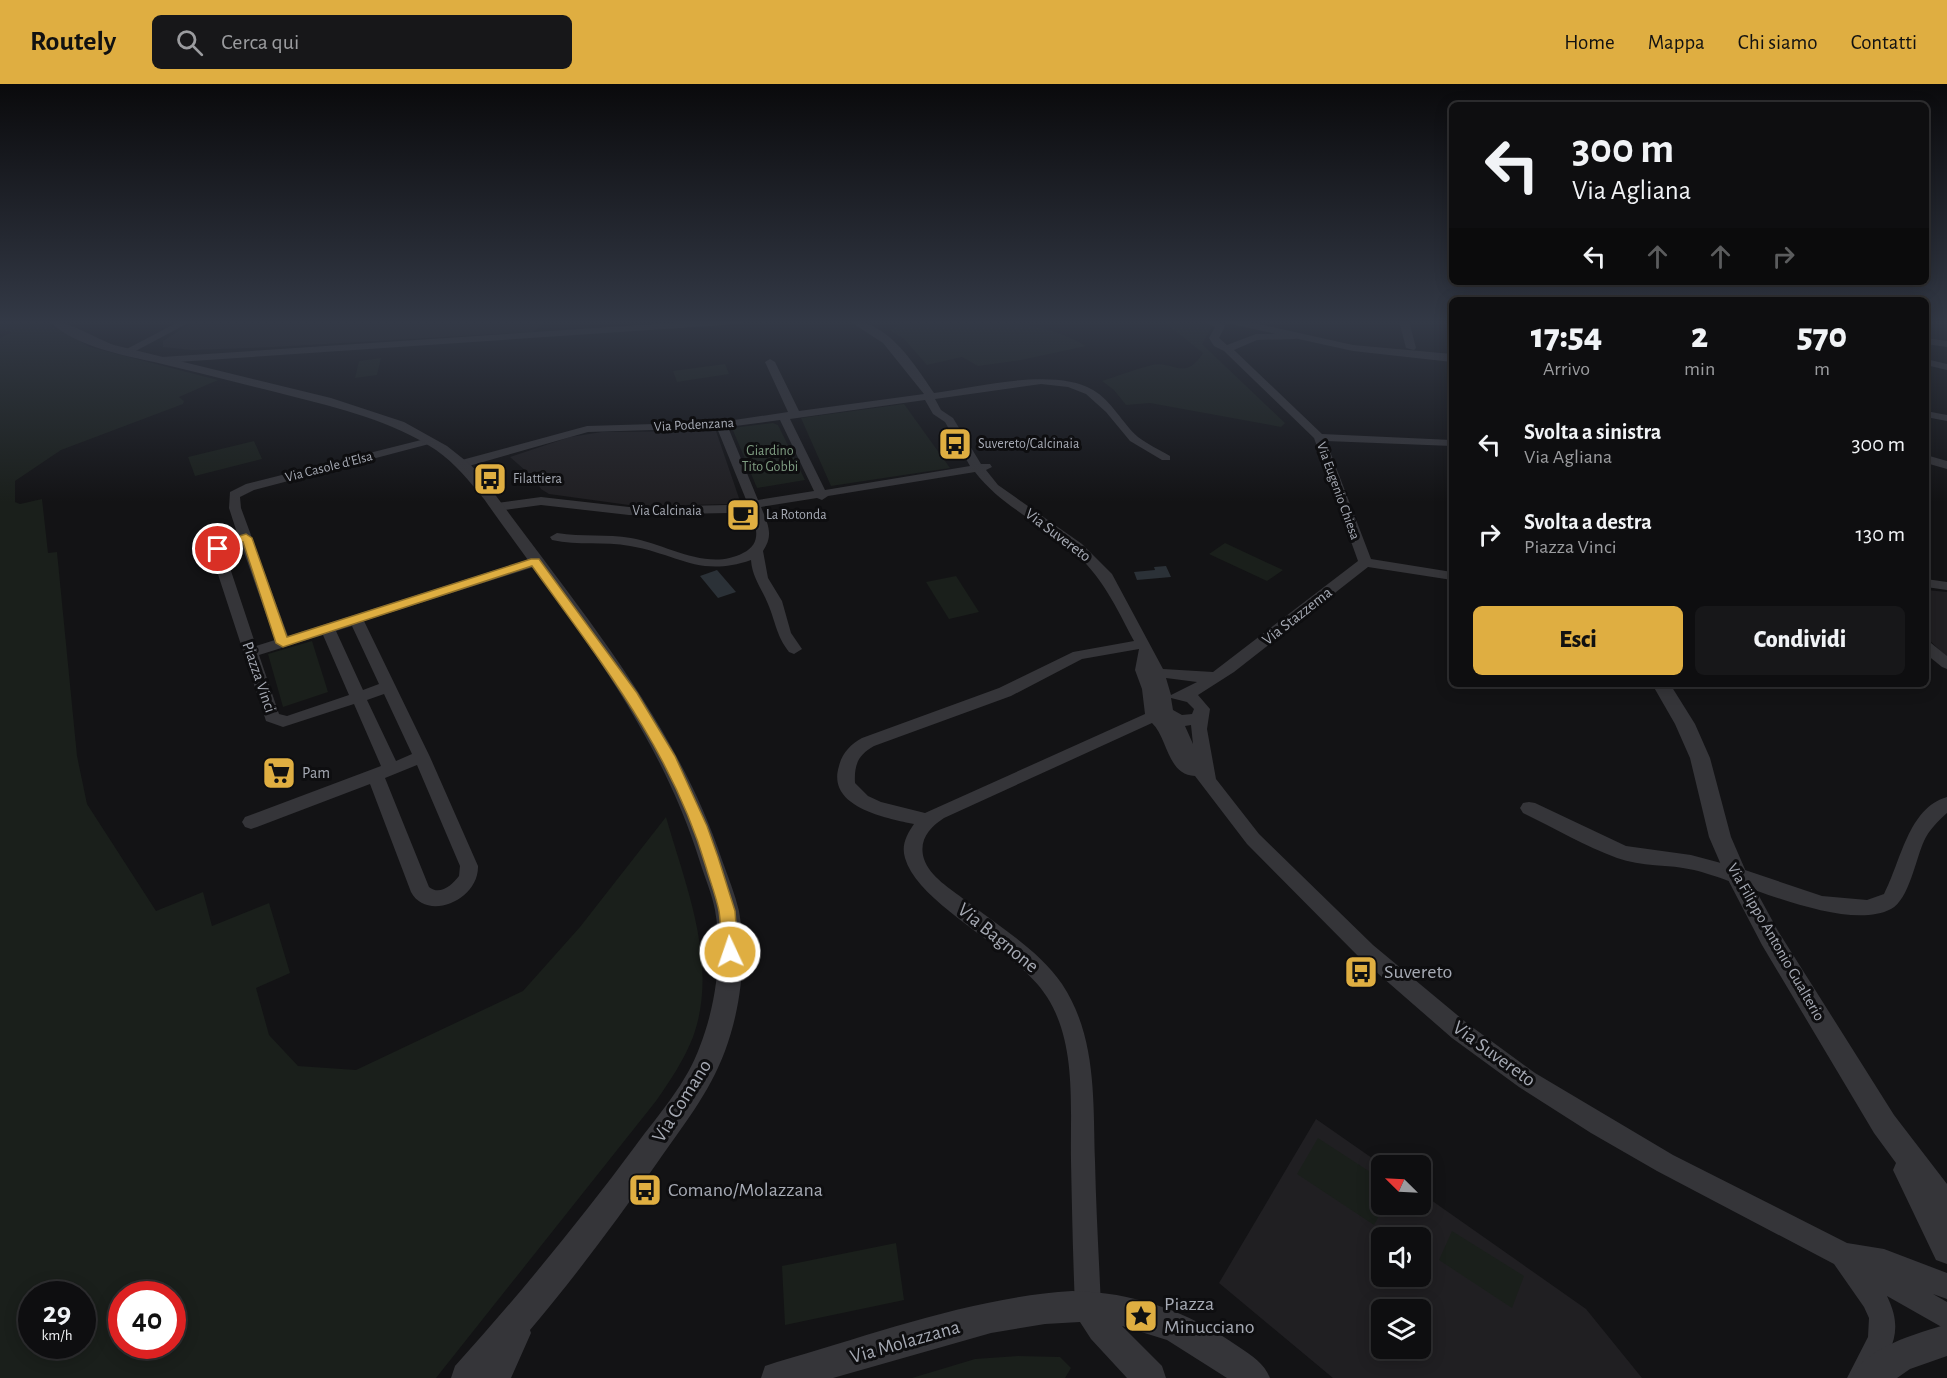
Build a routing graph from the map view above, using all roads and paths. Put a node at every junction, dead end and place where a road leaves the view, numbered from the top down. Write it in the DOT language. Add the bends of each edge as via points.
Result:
graph roads {
  1 [pos="246,381"];
  2 [pos="777,381"];
  3 [pos="920,381"];
  4 [pos="1027,381"];
  5 [pos="1035,381"];
  6 [pos="1261,381"];
  7 [pos="930,395"];
  8 [pos="1929,415"];
  9 [pos="789,416"];
  10 [pos="1947,418"];
  11 [pos="722,425"];
  12 [pos="1319,437"];
  13 [pos="429,441"];
  14 [pos="1449,443"];
  15 [pos="1166,458"];
  16 [pos="1929,460"];
  17 [pos="462,464"];
  18 [pos="1947,465"];
  19 [pos="985,468"];
  20 [pos="822,496"];
  21 [pos="232,498"];
  22 [pos="756,506"];
  23 [pos="497,507"];
  24 [pos="557,537"];
  25 [pos="246,538"];
  26 [pos="757,552"];
  27 [pos="535,562"];
  28 [pos="1365,562"];
  29 [pos="1449,576"];
  30 [pos="1929,583"];
  31 [pos="1947,586"];
  32 [pos="356,619"];
  33 [pos="327,628"];
  34 [pos="283,643"];
  35 [pos="1929,648"];
  36 [pos="794,649"];
  37 [pos="1148,651"];
  38 [pos="251,653"];
  39 [pos="1947,663"];
  40 [pos="1165,673"];
  41 [pos="1222,673"];
  42 [pos="388,687"];
  43 [pos="1663,687"];
  44 [pos="1185,696"];
  45 [pos="358,697"];
  46 [pos="1159,710"];
  47 [pos="1200,711"];
  48 [pos="1174,719"];
  49 [pos="422,757"];
  50 [pos="383,772"];
  51 [pos="1209,781"];
  52 [pos="1529,808"];
  53 [pos="1945,808"];
  54 [pos="926,820"];
  55 [pos="251,822"];
  56 [pos="1736,874"];
  57 [pos="1884,1124"];
  58 [pos="1947,1208"];
  59 [pos="1947,1250"];
  60 [pos="1838,1252"];
  61 [pos="1947,1286"];
  62 [pos="531,1305"];
  63 [pos="1088,1307"];
  64 [pos="1947,1317"];
  65 [pos="1947,1340"];
  66 [pos="467,1378"];
  67 [pos="495,1378"];
  68 [pos="777,1378"];
  69 [pos="1150,1378"];
  70 [pos="1254,1378"];
  71 [pos="1861,1378"];
  72 [pos="1868,1378"];
  1 -- 13 [label="street, Via Comano" via="358,410"];
  2 -- 9 [label="street"];
  3 -- 7 [label="street, Via Suvereto"];
  4 -- 7 [label="street, Via Podenzana"];
  5 -- 15 [label="street, Via Podenzana" via="1070,384 1095,395 1134,438"];
  6 -- 12 [label="street, Via Eugenio Chiesa"];
  7 -- 9 [label="street, Via Podenzana"];
  7 -- 19 [label="street, Via Suvereto" via="936,411 949,420"];
  8 -- 10 [label="street"];
  9 -- 11 [label="street, Via Podenzana"];
  9 -- 20 [label="street"];
  11 -- 17 [label="street, Via Podenzana" via="587,429"];
  11 -- 22 [label="street"];
  12 -- 14 [label="street"];
  12 -- 28 [label="street, Via Eugenio Chiesa"];
  13 -- 17 [label="street, Via Comano"];
  13 -- 21 [label="street, Via Casole d'Elsa" via="244,488"];
  16 -- 18 [label="street"];
  17 -- 23 [label="street, Via Comano"];
  19 -- 20 [label="street, Via Calcinaia"];
  19 -- 37 [label="street, Via Suvereto" via="994,488 1098,566 1115,588"];
  20 -- 22 [label="street, Via Calcinaia"];
  21 -- 25 [label="street, Piazza Vinci"];
  22 -- 23 [label="street, Via Calcinaia" via="654,512 535,501"];
  22 -- 26 [label="street" via="764,533"];
  23 -- 27 [label="street, Via Comano"];
  24 -- 26 [label="street" via="633,543 707,564 734,562"];
  25 -- 34 [label="street, Piazza Vinci"];
  25 -- 38 [label="street, Piazza Vinci" via="223,545 218,552"];
  26 -- 36 [label="street" via="759,575 779,610 783,634"];
  27 -- 32 [label="street"];
  27 -- 62 [label="street, Via Comano" via="633,696 668,756 700,826 714,868 727,911 730,952 720,1025 691,1092"];
  28 -- 29 [label="street"];
  28 -- 41 [label="street, Via Stazzema"];
  30 -- 31 [label="street"];
  32 -- 33 [label="street"];
  32 -- 42 [label="street"];
  33 -- 34 [label="street"];
  33 -- 45 [label="street"];
  34 -- 38 [label="street"];
  35 -- 39 [label="street"];
  37 -- 40 [label="street, Via Suvereto"];
  37 -- 46 [label="street" via="1143,670 1150,689 1150,708"];
  37 -- 54 [label="street" via="1078,655 1023,684 875,740 854,753 845,774 853,795 870,805"];
  38 -- 45 [label="street, Piazza Vinci" via="275,720 291,720"];
  40 -- 41 [label="street" via="1186,677"];
  40 -- 44 [label="street, Via Suvereto"];
  41 -- 44 [label="street, Via Stazzema"];
  41 -- 47 [label="street, Via Stazzema"];
  42 -- 45 [label="street, Piazza Vinci"];
  42 -- 49 [label="street"];
  43 -- 56 [label="street, Via Filippo Antonio Gualterio" via="1700,758 1720,837"];
  44 -- 46 [label="street, Via Stazzema" via="1173,697"];
  44 -- 47 [label="street, Via Suvereto"];
  45 -- 50 [label="street"];
  46 -- 48 [label="street, Via Suvereto"];
  46 -- 51 [label="street" via="1180,761"];
  46 -- 54 [label="street"];
  47 -- 48 [label="street" via="1187,722"];
  47 -- 51 [label="street, Via Suvereto" via="1199,736"];
  48 -- 51 [label="street, Via Suvereto" via="1193,762"];
  49 -- 50 [label="street"];
  49 -- 50 [label="street" via="470,870 466,883 446,897 428,897 421,892"];
  50 -- 55 [label="street"];
  51 -- 60 [label="street, Via Suvereto" via="1247,832 1335,922 1390,974 1478,1045 1608,1131"];
  52 -- 56 [label="street" via="1616,851 1680,860"];
  53 -- 56 [label="street" via="1914,838 1891,899 1879,906 1827,905"];
  54 -- 63 [label="street, Via Bagnone" via="915,835 916,864 943,894 1036,968 1069,1018 1079,1060"];
  56 -- 57 [label="street, Via Filippo Antonio Gualterio" via="1770,938"];
  57 -- 58 [label="street, Via Filippo Antonio Gualterio"];
  57 -- 59 [label="street, Via Filippo Antonio Gualterio"];
  60 -- 61 [label="street, Via Suvereto" via="1884,1262"];
  60 -- 64 [label="street, Via Suvereto"];
  60 -- 71 [label="street" via="1870,1292 1881,1315 1881,1339"];
  62 -- 66 [label="street, Via Comano"];
  62 -- 67 [label="street" via="505,1350"];
  63 -- 68 [label="street, Via Molazzana" via="1033,1310 954,1327"];
  63 -- 69 [label="street" via="1102,1328"];
  63 -- 70 [label="street" via="1126,1311 1169,1324 1216,1349"];
  65 -- 72 [label="street" via="1901,1356"];
}
